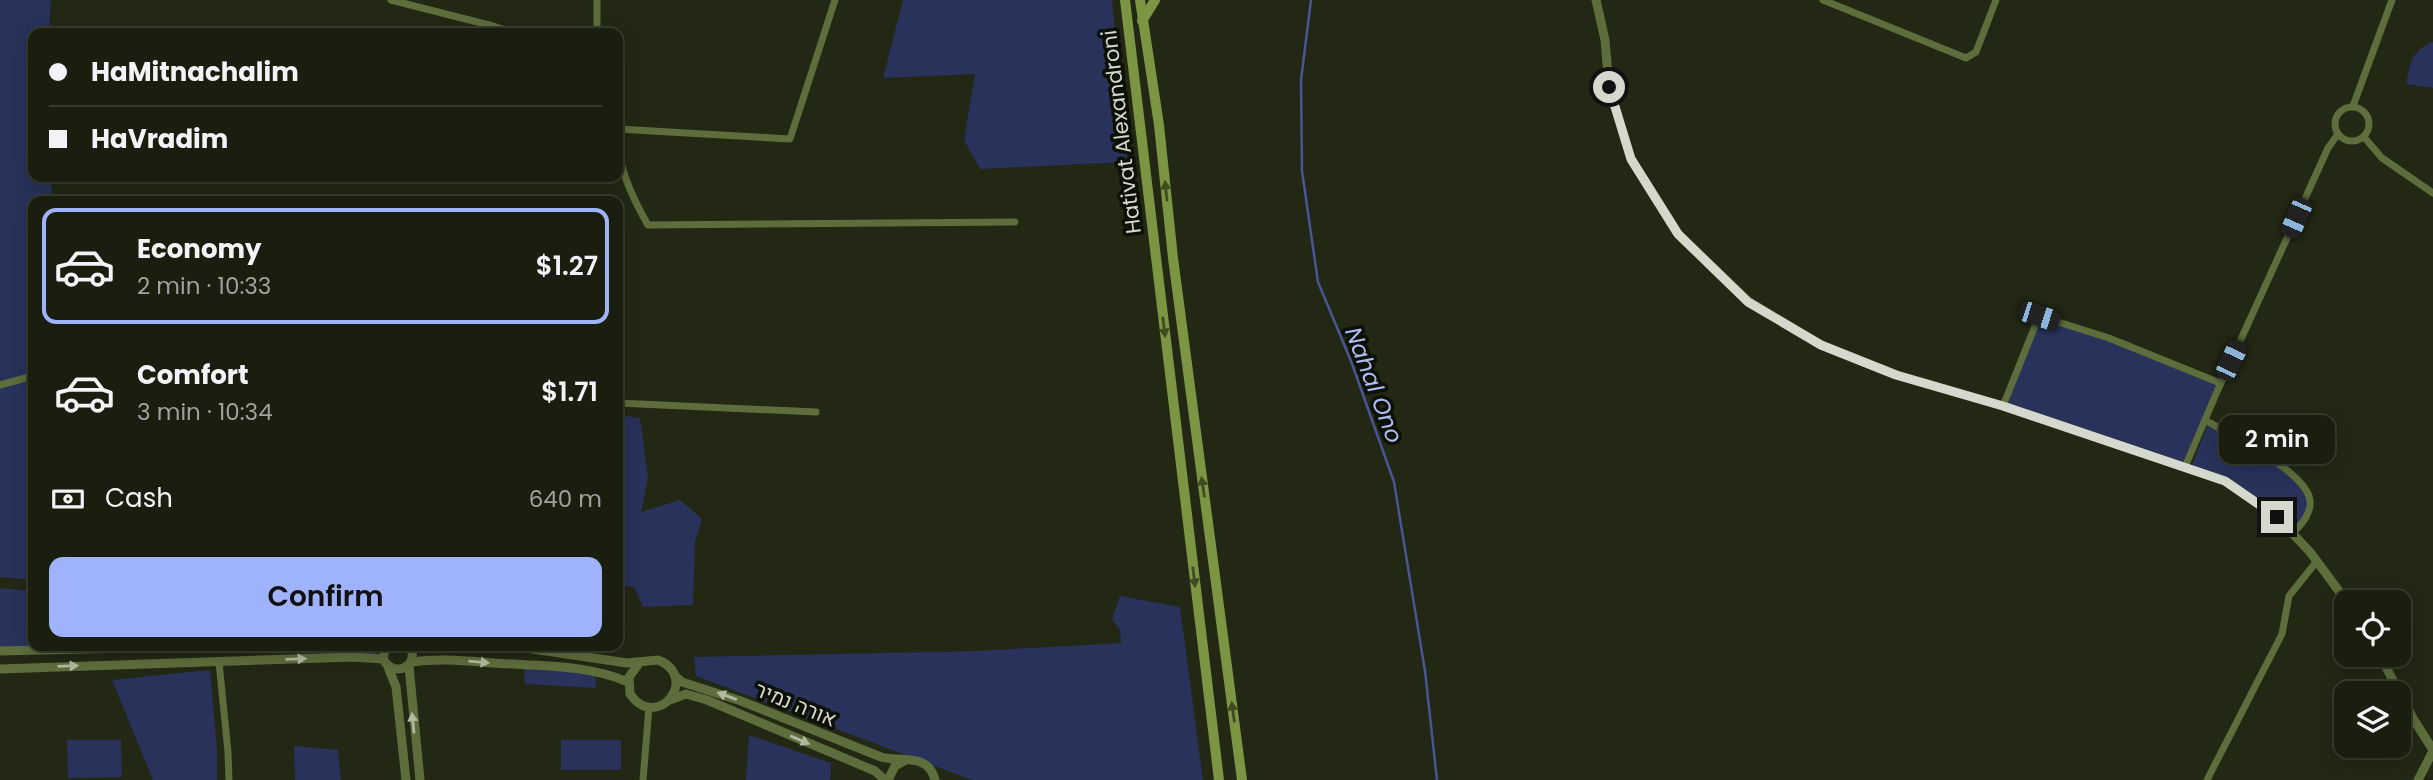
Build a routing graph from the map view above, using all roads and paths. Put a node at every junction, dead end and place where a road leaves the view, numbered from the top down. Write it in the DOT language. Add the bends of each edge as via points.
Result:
graph roads {
  1 [pos="391,0"];
  2 [pos="597,0"];
  3 [pos="835,0"];
  4 [pos="1125,0"];
  5 [pos="1140,0"];
  6 [pos="1155,0"];
  7 [pos="1596,0"];
  8 [pos="1823,0"];
  9 [pos="1850,0"];
  10 [pos="1996,0"];
  11 [pos="2392,0"];
  12 [pos="1846,9"];
  13 [pos="1142,21"];
  14 [pos="499,28"];
  15 [pos="597,28"];
  16 [pos="2353,106"];
  17 [pos="623,129"];
  18 [pos="2338,134"];
  19 [pos="2364,137"];
  20 [pos="623,170"];
  21 [pos="2433,193"];
  22 [pos="1015,222"];
  23 [pos="28,377"];
  24 [pos="2220,383"];
  25 [pos="0,385"];
  26 [pos="623,403"];
  27 [pos="2003,406"];
  28 [pos="816,412"];
  29 [pos="2205,420"];
  30 [pos="2185,467"];
  31 [pos="2292,533"];
  32 [pos="2317,561"];
  33 [pos="2338,590"];
  34 [pos="28,650"];
  35 [pos="0,651"];
  36 [pos="386,651"];
  37 [pos="412,651"];
  38 [pos="546,651"];
  39 [pos="219,662"];
  40 [pos="640,662"];
  41 [pos="386,663"];
  42 [pos="410,664"];
  43 [pos="2386,667"];
  44 [pos="0,669"];
  45 [pos="675,676"];
  46 [pos="628,682"];
  47 [pos="668,701"];
  48 [pos="649,707"];
  49 [pos="2433,750"];
  50 [pos="905,760"];
  51 [pos="937,779"];
  52 [pos="229,780"];
  53 [pos="407,780"];
  54 [pos="419,780"];
  55 [pos="643,780"];
  56 [pos="887,780"];
  57 [pos="1219,780"];
  58 [pos="1242,780"];
  59 [pos="2207,780"];
  60 [pos="2418,780"];
  1 -- 14 [label="street"];
  2 -- 15 [label="street"];
  3 -- 17 [label="street" via="790,139"];
  4 -- 57 [label="main road, Hativat Alexandroni, one-way"];
  5 -- 13 [label="main road, Hativat Alexandroni"];
  6 -- 13 [label="main road"];
  7 -- 27 [label="street" via="1609,87 1631,159 1678,234 1748,302 1821,345 1896,375"];
  8 -- 12 [label="street"];
  9 -- 12 [label="street"];
  10 -- 12 [label="street" via="1976,52 1966,58"];
  11 -- 16 [label="street"];
  58 -- 13 [label="main road, Hativat Alexandroni, one-way"];
  16 -- 18 [label="street" via="2337,116"];
  16 -- 19 [label="street" via="2363,110 2369,120"];
  18 -- 19 [label="street" via="2352,141"];
  18 -- 24 [label="street"];
  19 -- 21 [label="street" via="2382,158"];
  20 -- 22 [label="street" via="648,225"];
  23 -- 25 [label="street"];
  24 -- 27 [label="street" via="2109,338 2039,316"];
  24 -- 29 [label="street"];
  26 -- 28 [label="street"];
  27 -- 30 [label="street"];
  29 -- 30 [label="street"];
  29 -- 31 [label="street" via="2302,484 2310,506 2302,525"];
  30 -- 31 [label="street" via="2225,481 2253,498"];
  31 -- 32 [label="street"];
  32 -- 33 [label="street"];
  32 -- 59 [label="street" via="2288,596 2282,634"];
  34 -- 35 [label="street"];
  36 -- 41 [label="street"];
  37 -- 42 [label="street"];
  38 -- 40 [label="street"];
  39 -- 41 [label="street, one-way" via="353,657"];
  44 -- 39 [label="street, one-way"];
  39 -- 52 [label="street"];
  40 -- 45 [label="street" via="658,660"];
  40 -- 46 [label="street"];
  41 -- 42 [label="street" via="396,670"];
  41 -- 53 [label="street" via="396,687"];
  42 -- 46 [label="street, one-way" via="445,659 554,666 605,672"];
  54 -- 42 [label="street, one-way"];
  43 -- 49 [label="street"];
  45 -- 47 [label="street" via="676,689"];
  50 -- 45 [label="street, אורה נמיר, one-way" via="881,757"];
  46 -- 48 [label="street" via="634,699"];
  47 -- 48 [label="street"];
  47 -- 56 [label="street, אורה נמיר, one-way" via="686,694 707,700"];
  48 -- 55 [label="street"];
  49 -- 60 [label="street"];
  50 -- 51 [label="street, אורה נמיר" via="923,762"];
  50 -- 56 [label="street"];
}
